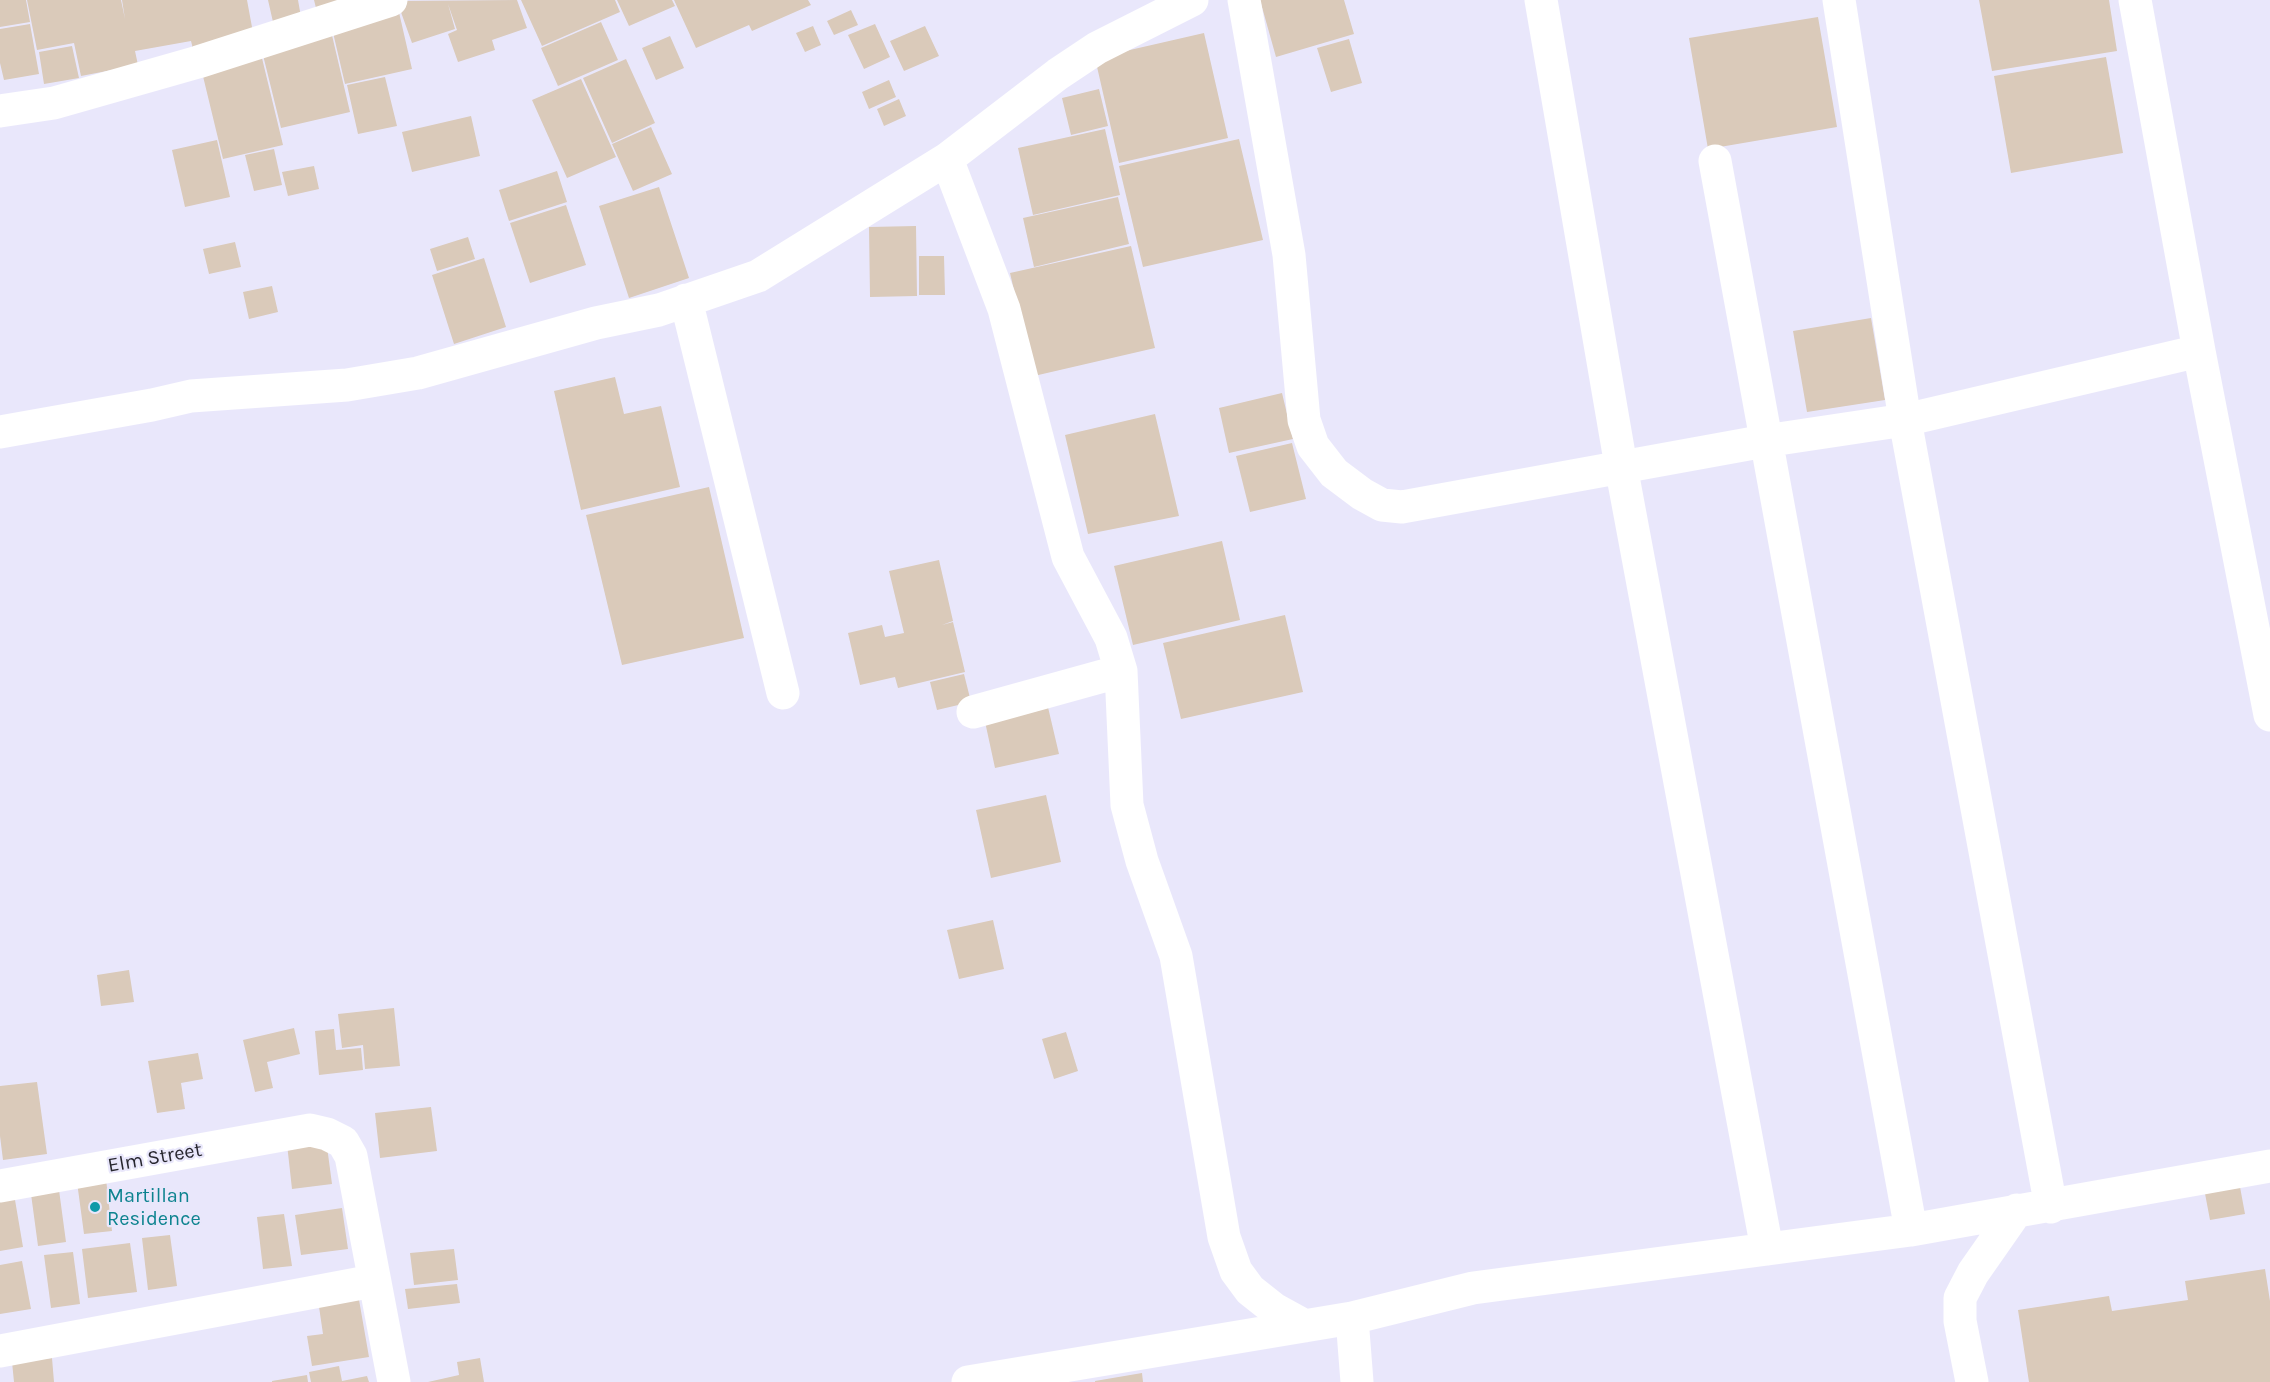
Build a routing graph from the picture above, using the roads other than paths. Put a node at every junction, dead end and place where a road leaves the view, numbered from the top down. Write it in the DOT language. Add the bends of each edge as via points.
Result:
graph roads {
  1 [pos="391,0"];
  2 [pos="1192,0"];
  3 [pos="1244,0"];
  4 [pos="1541,0"];
  5 [pos="1839,0"];
  6 [pos="2135,0"];
  7 [pos="0,111"];
  8 [pos="946,159"];
  9 [pos="1715,161"];
  10 [pos="686,300"];
  11 [pos="2199,351"];
  12 [pos="1905,420"];
  13 [pos="0,432"];
  14 [pos="1765,441"];
  15 [pos="1621,466"];
  16 [pos="1121,671"];
  17 [pos="783,693"];
  18 [pos="973,712"];
  19 [pos="2270,715"];
  20 [pos="2270,1166"];
  21 [pos="0,1186"];
  22 [pos="2050,1207"];
  23 [pos="2017,1210"];
  24 [pos="1911,1230"];
  25 [pos="1767,1248"];
  26 [pos="373,1281"];
  27 [pos="1352,1318"];
  28 [pos="1305,1326"];
  29 [pos="0,1351"];
  30 [pos="394,1382"];
  31 [pos="968,1382"];
  32 [pos="1357,1382"];
  33 [pos="1972,1382"];
  1 -- 7 [label="street" via="54,103"];
  2 -- 8 [label="street" via="1097,48"];
  3 -- 15 [label="street" via="1289,255 1304,420 1313,446 1334,473 1382,505 1402,507"];
  4 -- 15 [label="street"];
  5 -- 12 [label="street"];
  6 -- 11 [label="street"];
  8 -- 10 [label="street" via="758,276"];
  8 -- 16 [label="street" via="1004,309 1068,557 1112,638"];
  9 -- 14 [label="street"];
  10 -- 13 [label="street" via="418,373 347,385 191,396"];
  10 -- 17 [label="street"];
  11 -- 12 [label="street"];
  11 -- 19 [label="street"];
  12 -- 14 [label="street"];
  12 -- 22 [label="street"];
  14 -- 15 [label="street"];
  14 -- 24 [label="street"];
  15 -- 25 [label="street"];
  16 -- 18 [label="street"];
  16 -- 28 [label="street" via="1127,805 1142,861 1176,956 1224,1237 1236,1270 1250,1290"];
  20 -- 22 [label="street"];
  21 -- 26 [label="street, Elm Street" via="310,1130 327,1134 344,1142 351,1156"];
  22 -- 23 [label="street"];
  23 -- 24 [label="street"];
  23 -- 33 [label="street" via="1960,1298 1960,1322"];
  24 -- 25 [label="street"];
  25 -- 27 [label="street" via="1473,1288"];
  26 -- 29 [label="street"];
  26 -- 30 [label="street"];
  27 -- 28 [label="street"];
  27 -- 32 [label="street"];
  28 -- 31 [label="street"];
}
